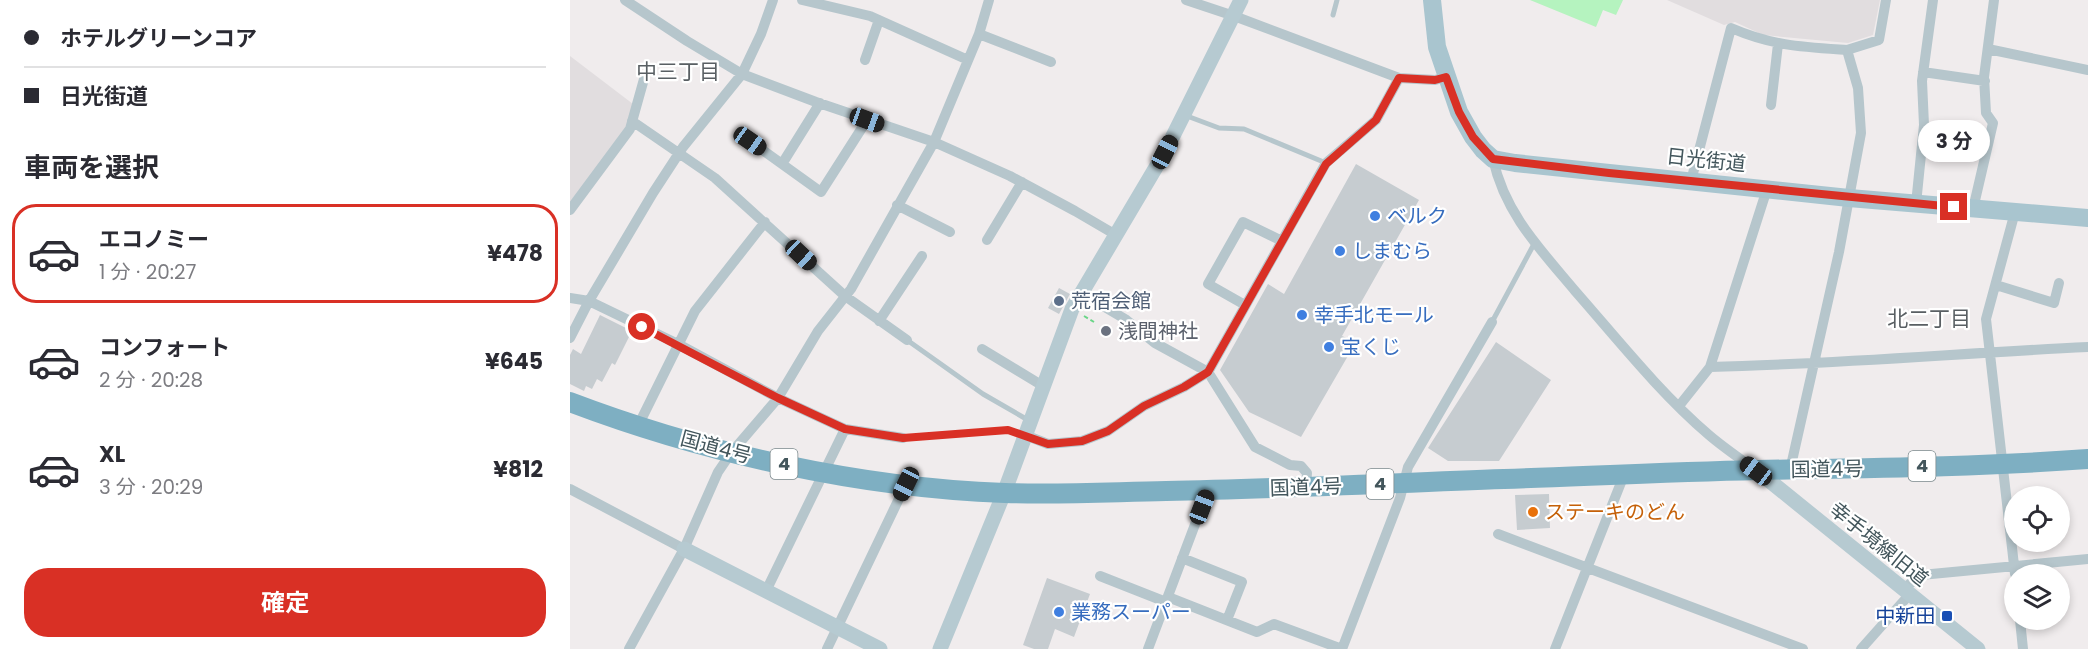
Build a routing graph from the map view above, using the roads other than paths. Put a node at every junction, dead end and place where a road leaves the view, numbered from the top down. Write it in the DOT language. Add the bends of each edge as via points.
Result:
graph roads {
  1 [pos="625,0"];
  2 [pos="773,0"];
  3 [pos="802,0"];
  4 [pos="989,0"];
  5 [pos="1186,0"];
  6 [pos="1241,0"];
  7 [pos="1337,0"];
  8 [pos="1432,0"];
  9 [pos="1886,0"];
  10 [pos="1934,0"];
  11 [pos="1994,0"];
  12 [pos="638,4"];
  13 [pos="1333,15"];
  14 [pos="1234,16"];
  15 [pos="879,20"];
  16 [pos="980,34"];
  17 [pos="1778,44"];
  18 [pos="1988,49"];
  19 [pos="1847,50"];
  20 [pos="865,60"];
  21 [pos="968,60"];
  22 [pos="1051,62"];
  23 [pos="2088,70"];
  24 [pos="1923,72"];
  25 [pos="742,74"];
  26 [pos="1446,77"];
  27 [pos="1399,78"];
  28 [pos="644,79"];
  29 [pos="1985,81"];
  30 [pos="820,103"];
  31 [pos="1772,105"];
  32 [pos="1184,115"];
  33 [pos="867,120"];
  34 [pos="633,121"];
  35 [pos="750,141"];
  36 [pos="934,142"];
  37 [pos="679,153"];
  38 [pos="1493,159"];
  39 [pos="782,164"];
  40 [pos="1326,164"];
  41 [pos="1691,181"];
  42 [pos="1022,182"];
  43 [pos="1767,189"];
  44 [pos="1849,198"];
  45 [pos="1916,204"];
  46 [pos="897,205"];
  47 [pos="1973,209"];
  48 [pos="570,210"];
  49 [pos="2016,212"];
  50 [pos="2088,218"];
  51 [pos="765,222"];
  52 [pos="950,232"];
  53 [pos="1116,235"];
  54 [pos="987,240"];
  55 [pos="1282,242"];
  56 [pos="1534,244"];
  57 [pos="922,256"];
  58 [pos="2059,283"];
  59 [pos="1996,285"];
  60 [pos="1081,293"];
  61 [pos="845,296"];
  62 [pos="570,297"];
  63 [pos="589,301"];
  64 [pos="1245,305"];
  65 [pos="879,321"];
  66 [pos="1492,322"];
  67 [pos="570,338"];
  68 [pos="907,340"];
  69 [pos="678,344"];
  70 [pos="2088,348"];
  71 [pos="982,349"];
  72 [pos="1990,352"];
  73 [pos="1814,364"];
  74 [pos="1710,367"];
  75 [pos="1208,372"];
  76 [pos="1043,386"];
  77 [pos="778,398"];
  78 [pos="570,402"];
  79 [pos="1679,406"];
  80 [pos="639,426"];
  81 [pos="1027,428"];
  82 [pos="845,429"];
  83 [pos="903,438"];
  84 [pos="731,453"];
  85 [pos="2088,459"];
  86 [pos="2004,464"];
  87 [pos="1790,470"];
  88 [pos="1756,471"];
  89 [pos="823,472"];
  90 [pos="1624,475"];
  91 [pos="1404,483"];
  92 [pos="906,484"];
  93 [pos="1306,487"];
  94 [pos="570,489"];
  95 [pos="1208,490"];
  96 [pos="1004,493"];
  97 [pos="1498,534"];
  98 [pos="684,549"];
  99 [pos="1182,558"];
  100 [pos="2088,558"];
  101 [pos="2013,564"];
  102 [pos="2051,564"];
  103 [pos="1586,568"];
  104 [pos="2004,571"];
  105 [pos="1100,576"];
  106 [pos="766,591"];
  107 [pos="1906,592"];
  108 [pos="1167,599"];
  109 [pos="1227,620"];
  110 [pos="837,628"];
  111 [pos="2021,630"];
  112 [pos="630,649"];
  113 [pos="826,649"];
  114 [pos="880,649"];
  115 [pos="940,649"];
  116 [pos="1149,649"];
  117 [pos="1342,649"];
  118 [pos="1555,649"];
  119 [pos="1803,649"];
  120 [pos="1861,649"];
  121 [pos="1978,649"];
  122 [pos="2023,649"];
  1 -- 12 [label="street"];
  2 -- 25 [label="street"];
  3 -- 15 [label="street"];
  4 -- 16 [label="street"];
  5 -- 14 [label="street"];
  6 -- 14 [label="street"];
  7 -- 13 [label="lane"];
  8 -- 26 [label="main road" via="1435,35"];
  9 -- 19 [label="street" via="1880,40"];
  10 -- 24 [label="street"];
  11 -- 18 [label="street"];
  12 -- 25 [label="street" via="687,41"];
  14 -- 27 [label="street"];
  14 -- 32 [label="street"];
  15 -- 20 [label="street"];
  15 -- 21 [label="street"];
  16 -- 21 [label="street"];
  16 -- 22 [label="street"];
  17 -- 19 [label="street"];
  17 -- 31 [label="street"];
  17 -- 41 [label="street" via="1731,28"];
  18 -- 23 [label="street"];
  18 -- 29 [label="street"];
  19 -- 44 [label="street" via="1858,88 1861,133"];
  21 -- 36 [label="street"];
  24 -- 29 [label="street"];
  24 -- 45 [label="street" via="1924,125"];
  25 -- 30 [label="street"];
  25 -- 37 [label="street"];
  26 -- 27 [label="street"];
  26 -- 38 [label="main road" via="1473,137"];
  27 -- 40 [label="street" via="1376,120"];
  28 -- 34 [label="street"];
  29 -- 47 [label="street" via="1986,113 1993,123"];
  30 -- 33 [label="street"];
  30 -- 39 [label="street"];
  32 -- 40 [label="lane" via="1219,128 1244,129"];
  32 -- 53 [label="street"];
  33 -- 36 [label="street"];
  33 -- 39 [label="street" via="821,192"];
  34 -- 37 [label="street"];
  34 -- 48 [label="street"];
  35 -- 39 [label="street"];
  36 -- 42 [label="street"];
  36 -- 46 [label="street"];
  37 -- 51 [label="street" via="715,178"];
  37 -- 63 [label="street"];
  38 -- 41 [label="main road, 日光街道"];
  38 -- 56 [label="street" via="1504,195"];
  40 -- 55 [label="street"];
  41 -- 43 [label="main road, 日光街道"];
  42 -- 53 [label="street"];
  42 -- 54 [label="street"];
  43 -- 44 [label="main road, 日光街道"];
  43 -- 74 [label="street"];
  44 -- 45 [label="main road, 日光街道"];
  44 -- 73 [label="street"];
  45 -- 47 [label="main road, 日光街道"];
  46 -- 52 [label="street"];
  46 -- 61 [label="street"];
  47 -- 49 [label="main road, 日光街道"];
  49 -- 50 [label="main road, 日光街道"];
  49 -- 59 [label="street"];
  51 -- 61 [label="street"];
  51 -- 69 [label="street" via="695,311"];
  53 -- 60 [label="street"];
  55 -- 64 [label="street"];
  55 -- 64 [label="street" via="1243,222 1208,284"];
  56 -- 66 [label="lane"];
  56 -- 79 [label="street"];
  57 -- 65 [label="street"];
  58 -- 59 [label="street" via="2054,303"];
  59 -- 72 [label="street" via="1986,319"];
  60 -- 75 [label="street" via="1125,319 1155,343"];
  60 -- 76 [label="street"];
  61 -- 65 [label="street"];
  61 -- 77 [label="street" via="818,331"];
  62 -- 63 [label="street"];
  63 -- 67 [label="street"];
  63 -- 69 [label="street"];
  64 -- 75 [label="street"];
  65 -- 68 [label="street"];
  66 -- 91 [label="street" via="1408,467"];
  68 -- 81 [label="lane"];
  69 -- 77 [label="street"];
  69 -- 80 [label="street"];
  70 -- 72 [label="street"];
  71 -- 76 [label="street"];
  72 -- 73 [label="street"];
  72 -- 86 [label="street"];
  73 -- 74 [label="street"];
  73 -- 87 [label="street"];
  74 -- 79 [label="street"];
  75 -- 81 [label="street" via="1144,406 1108,431 1082,441 1048,444"];
  75 -- 93 [label="street" via="1255,447 1290,465 1301,466 1307,473"];
  76 -- 81 [label="street"];
  77 -- 82 [label="street"];
  77 -- 84 [label="street"];
  78 -- 80 [label="highway, 国道4号 / 4"];
  79 -- 88 [label="street"];
  80 -- 84 [label="highway, 国道4号 / 4"];
  81 -- 83 [label="lane"];
  81 -- 96 [label="street"];
  82 -- 83 [label="street"];
  82 -- 89 [label="street"];
  84 -- 89 [label="highway, 国道4号 / 4"];
  84 -- 98 [label="street" via="718,472"];
  85 -- 86 [label="highway, 国道4号 / 4"];
  86 -- 87 [label="highway, 国道4号 / 4"];
  86 -- 101 [label="street"];
  87 -- 88 [label="highway, 国道4号 / 4"];
  88 -- 90 [label="highway, 国道4号 / 4"];
  88 -- 107 [label="street, 幸手境線旧道"];
  89 -- 92 [label="highway, 国道4号 / 4"];
  89 -- 106 [label="street"];
  90 -- 91 [label="highway, 国道4号 / 4"];
  90 -- 103 [label="street"];
  91 -- 93 [label="highway, 国道4号 / 4"];
  91 -- 117 [label="street"];
  92 -- 96 [label="highway, 国道4号 / 4"];
  92 -- 110 [label="street"];
  93 -- 95 [label="highway, 国道4号 / 4"];
  94 -- 98 [label="street"];
  95 -- 96 [label="highway, 国道4号 / 4"];
  95 -- 99 [label="street"];
  96 -- 115 [label="street"];
  97 -- 103 [label="street"];
  98 -- 106 [label="street"];
  98 -- 112 [label="street"];
  99 -- 108 [label="street"];
  99 -- 109 [label="street" via="1242,582"];
  100 -- 102 [label="street"];
  103 -- 118 [label="street"];
  103 -- 119 [label="street"];
  104 -- 107 [label="street" via="1921,575"];
  105 -- 108 [label="street"];
  106 -- 110 [label="street"];
  107 -- 120 [label="street"];
  107 -- 121 [label="street, 幸手境線旧道"];
  108 -- 109 [label="street"];
  108 -- 116 [label="street"];
  109 -- 117 [label="street" via="1257,632 1274,624"];
  110 -- 113 [label="street"];
  110 -- 114 [label="street"];
  111 -- 122 [label="street"];
}
